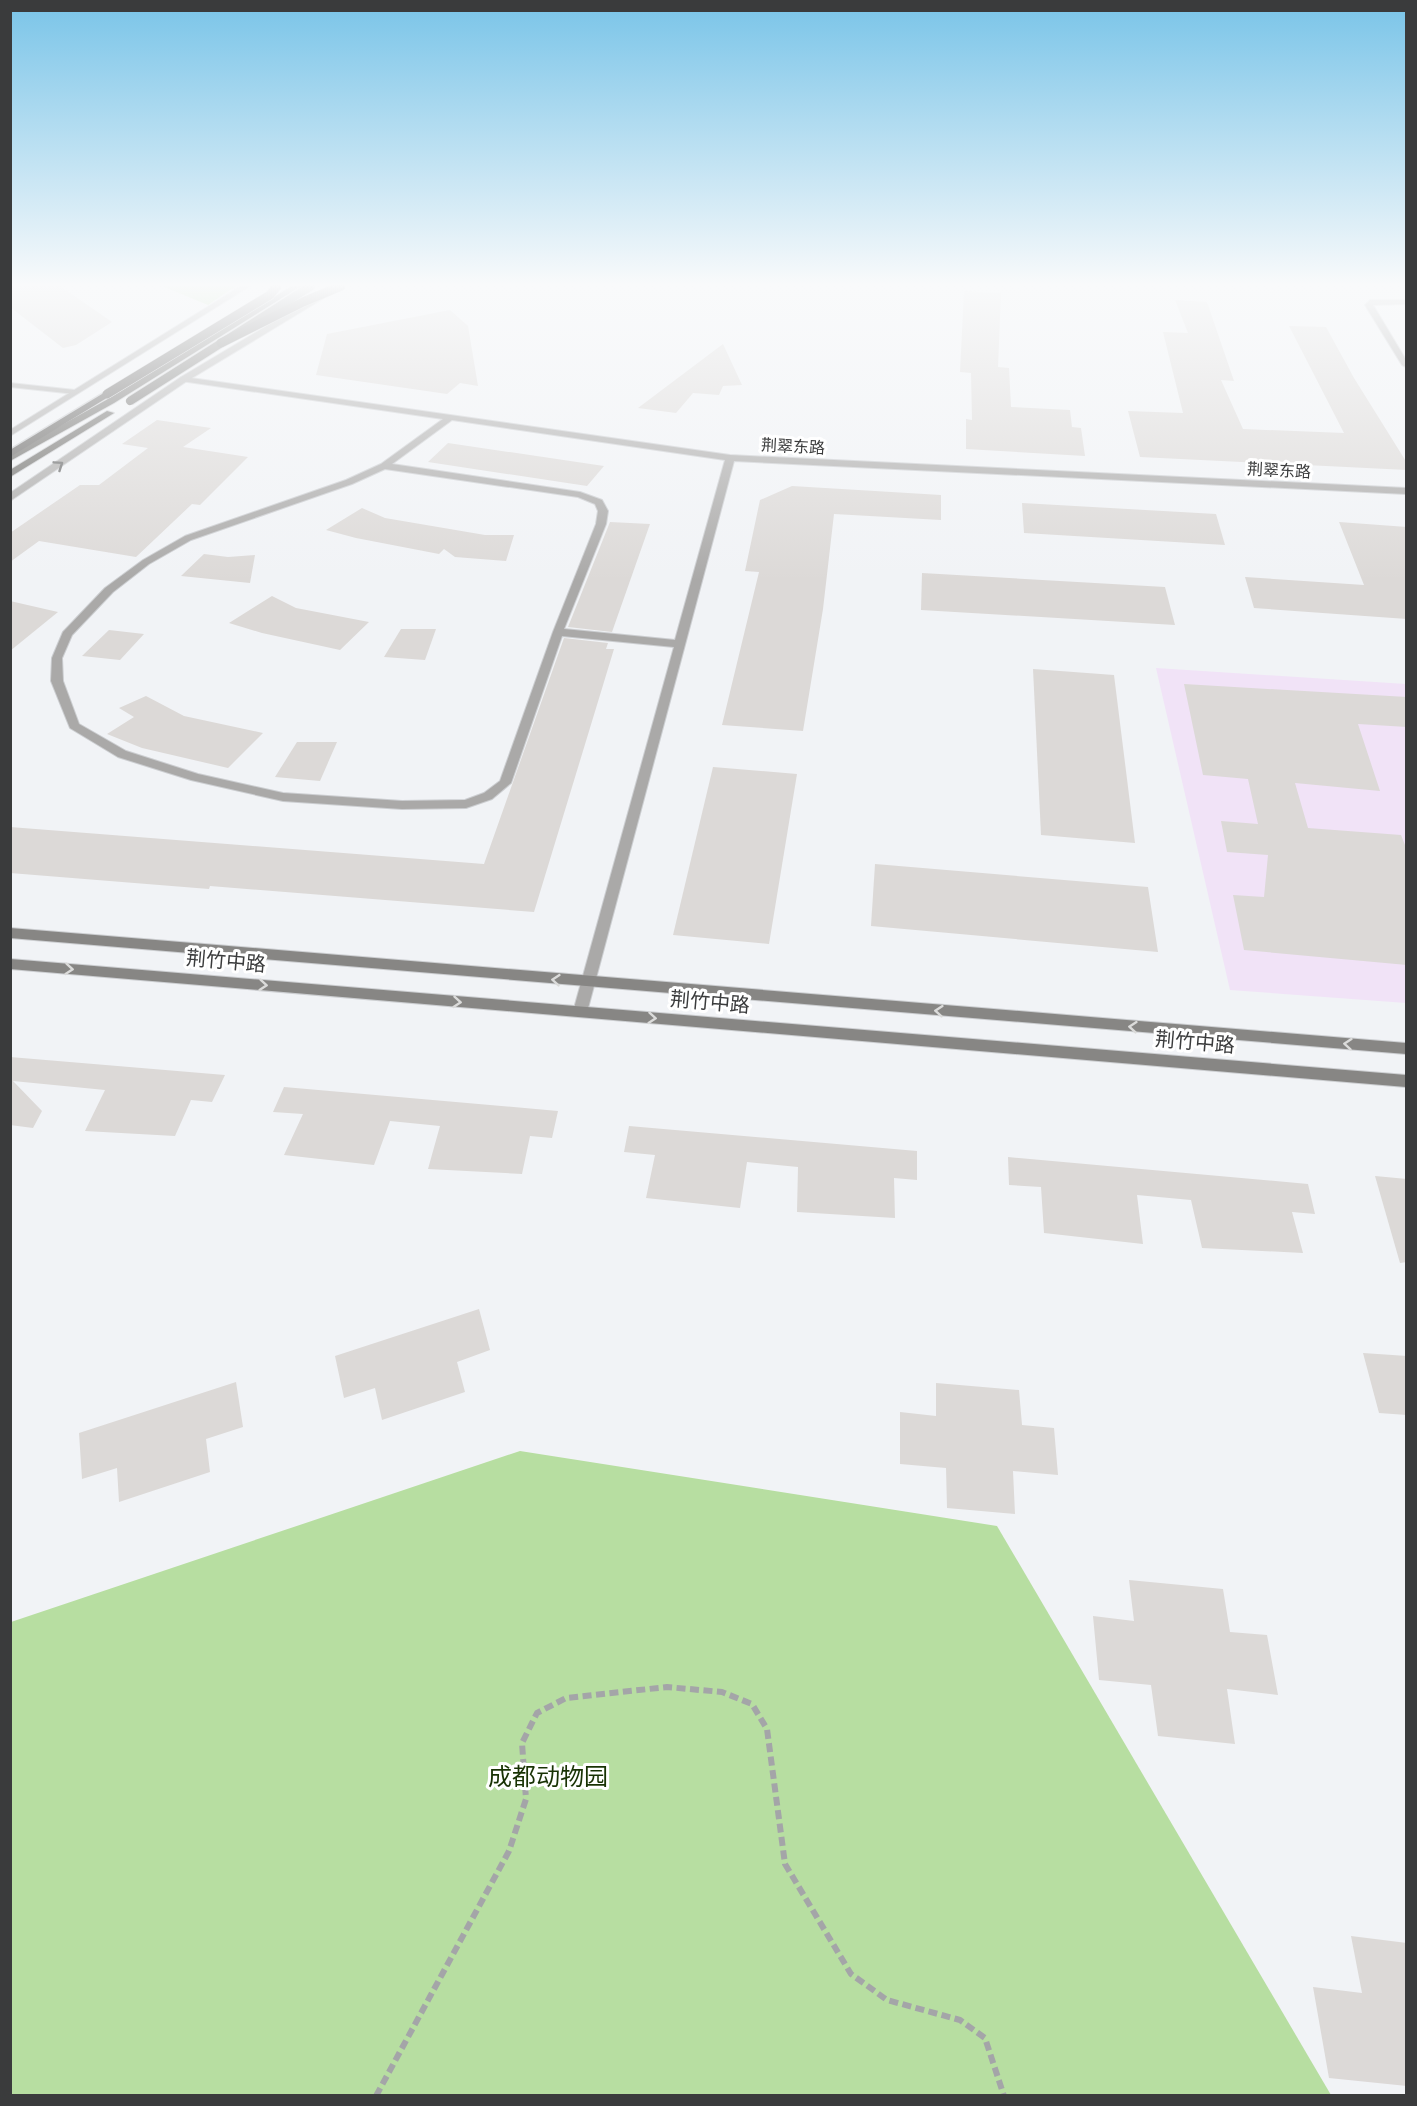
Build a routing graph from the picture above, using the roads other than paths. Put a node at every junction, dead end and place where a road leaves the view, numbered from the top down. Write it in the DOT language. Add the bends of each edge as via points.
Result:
graph roads {
  1 [pos="88,384"];
  2 [pos="129,384"];
  3 [pos="131,384"];
  4 [pos="155,384"];
  5 [pos="176,384"];
  6 [pos="220,384"];
  7 [pos="10,385"];
  8 [pos="75,392"];
  9 [pos="109,397"];
  10 [pos="450,418"];
  11 [pos="10,434"];
  12 [pos="10,456"];
  13 [pos="730,458"];
  14 [pos="384,466"];
  15 [pos="10,474"];
  16 [pos="1407,491"];
  17 [pos="10,498"];
  18 [pos="558,632"];
  19 [pos="679,644"];
  20 [pos="10,933"];
  21 [pos="10,964"];
  22 [pos="587,982"];
  23 [pos="580,1012"];
  24 [pos="1407,1049"];
  25 [pos="1407,1081"];
  1 -- 8 [label="street"];
  2 -- 9 [label="highway, bridge"];
  3 -- 9 [label="main road"];
  4 -- 15 [label="main road, bridge"];
  17 -- 5 [label="street, one-way"];
  6 -- 10 [label="street, 荆翠东路"];
  7 -- 8 [label="street"];
  8 -- 11 [label="street"];
  9 -- 12 [label="highway"];
  10 -- 13 [label="street, 荆翠东路"];
  10 -- 14 [label="street"];
  13 -- 16 [label="street, 荆翠东路"];
  13 -- 19 [label="street"];
  14 -- 18 [label="street" via="580,495 599,502 603,512 601,524"];
  14 -- 18 [label="street" via="188,538 146,562 109,590 67,634 57,658 57,681 74,726 122,754 195,777 283,797 402,805 466,804 488,796 506,783"];
  18 -- 19 [label="street"];
  19 -- 22 [label="street"];
  22 -- 20 [label="main road, 荆竹中路, one-way"];
  21 -- 23 [label="main road, 荆竹中路, one-way"];
  22 -- 23 [label="street"];
  24 -- 22 [label="main road, 荆竹中路, one-way"];
  23 -- 25 [label="main road, 荆竹中路, one-way"];
}
